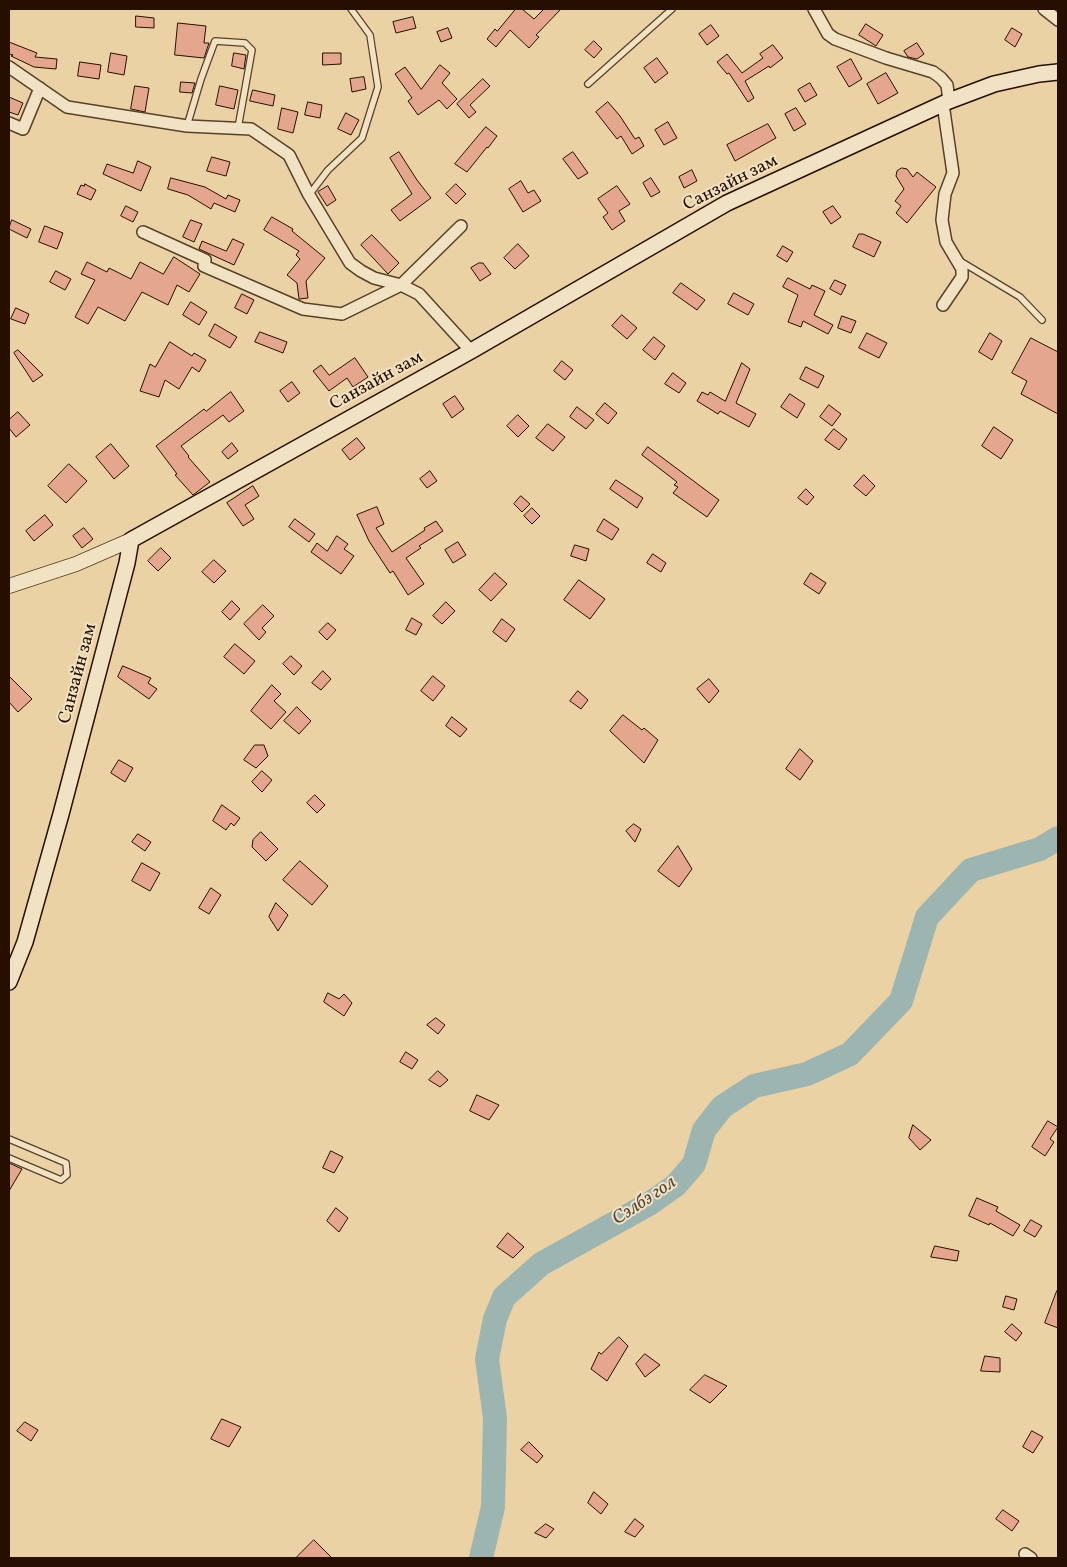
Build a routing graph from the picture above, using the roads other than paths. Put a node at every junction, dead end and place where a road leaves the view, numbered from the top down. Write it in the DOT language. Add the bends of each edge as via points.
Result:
graph roads {
  1 [pos="351,9"];
  2 [pos="672,9"];
  3 [pos="814,9"];
  4 [pos="1044,9"];
  5 [pos="1058,20"];
  6 [pos="9,67"];
  7 [pos="1058,72"];
  8 [pos="588,84"];
  9 [pos="40,88"];
  10 [pos="946,102"];
  11 [pos="9,123"];
  12 [pos="187,126"];
  13 [pos="238,128"];
  14 [pos="309,195"];
  15 [pos="461,226"];
  16 [pos="143,232"];
  17 [pos="958,260"];
  18 [pos="400,285"];
  19 [pos="943,305"];
  20 [pos="1042,320"];
  21 [pos="470,351"];
  22 [pos="131,540"];
  23 [pos="9,586"];
  24 [pos="9,982"];
  25 [pos="9,1139"];
  26 [pos="9,1158"];
  1 -- 14 [label="lane" via="370,35 378,87 362,138 328,170"];
  2 -- 8 [label="lane"];
  3 -- 10 [label="street" via="828,34 835,39 933,72 947,85"];
  4 -- 5 [label="street"];
  6 -- 9 [label="street"];
  7 -- 10 [label="main road, Санзайн зам" via="994,84"];
  9 -- 11 [label="street" via="23,129"];
  9 -- 12 [label="street" via="67,107"];
  10 -- 17 [label="street" via="953,172 945,194 942,220 946,242"];
  10 -- 21 [label="main road, Санзайн зам" via="728,203"];
  12 -- 13 [label="street"];
  12 -- 13 [label="lane" via="215,41 245,43 252,50"];
  13 -- 14 [label="street" via="251,129 289,156"];
  14 -- 18 [label="street" via="350,263 374,278"];
  15 -- 18 [label="street"];
  16 -- 18 [label="street" via="205,260 204,266 303,309 342,314"];
  17 -- 19 [label="street" via="962,277"];
  17 -- 20 [label="lane" via="1020,297"];
  18 -- 21 [label="street" via="419,294"];
  21 -- 22 [label="main road, Санзайн зам"];
  22 -- 23 [label="street" via="76,564"];
  22 -- 24 [label="main road, Санзайн зам" via="59,824 25,942"];
  25 -- 26 [label="lane" via="66,1163 67,1175 61,1180"];
}
